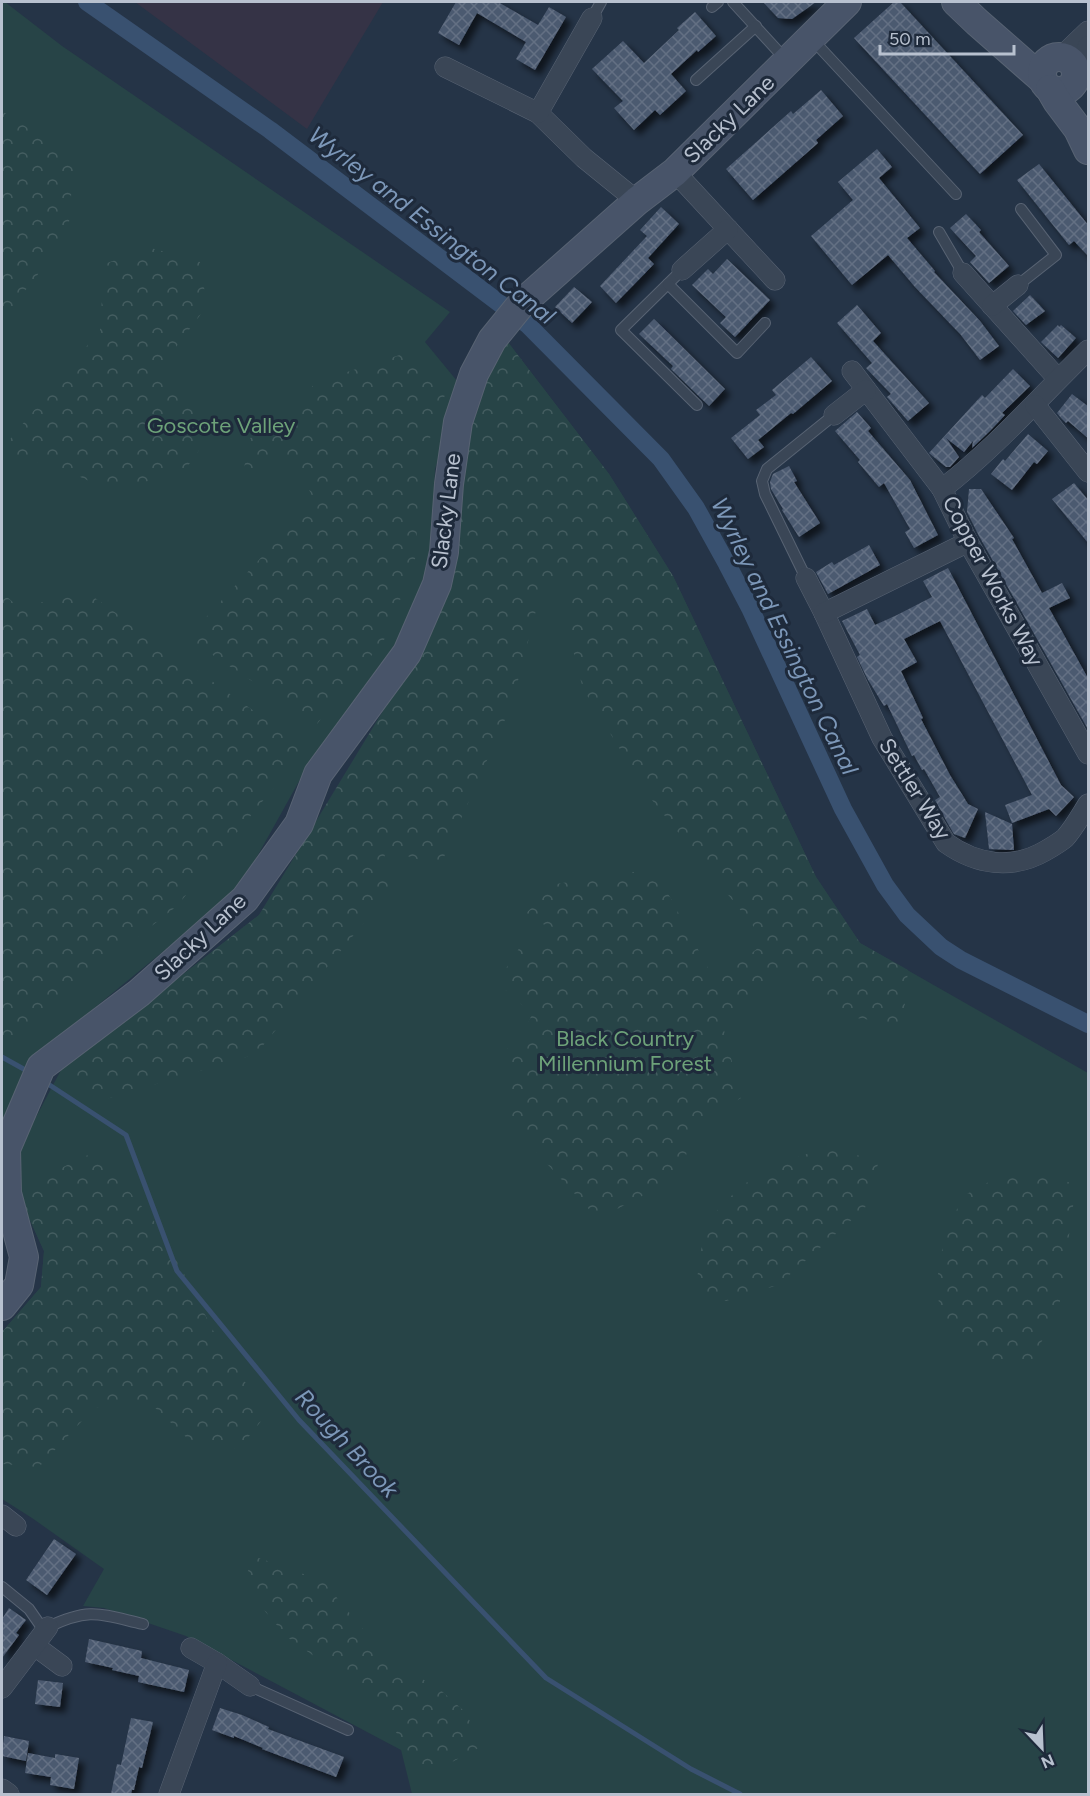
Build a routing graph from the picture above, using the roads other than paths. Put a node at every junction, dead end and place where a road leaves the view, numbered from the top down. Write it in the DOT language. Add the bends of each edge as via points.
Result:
graph roads {
  1 [pos="733,2"];
  2 [pos="956,2"];
  3 [pos="838,4"];
  4 [pos="596,10"];
  5 [pos="756,26"];
  6 [pos="1089,31"];
  7 [pos="811,37"];
  8 [pos="1089,46"];
  9 [pos="788,62"];
  10 [pos="445,67"];
  11 [pos="1059,74"];
  12 [pos="696,80"];
  13 [pos="538,113"];
  14 [pos="1083,139"];
  15 [pos="675,172"];
  16 [pos="956,194"];
  17 [pos="637,201"];
  18 [pos="1022,209"];
  19 [pos="728,229"];
  20 [pos="939,232"];
  21 [pos="963,273"];
  22 [pos="675,277"];
  23 [pos="775,280"];
  24 [pos="1018,285"];
  25 [pos="993,306"];
  26 [pos="765,323"];
  27 [pos="1089,350"];
  28 [pos="852,372"];
  29 [pos="1058,379"];
  30 [pos="866,390"];
  31 [pos="697,405"];
  32 [pos="1035,405"];
  33 [pos="834,415"];
  34 [pos="1089,472"];
  35 [pos="942,489"];
  36 [pos="968,542"];
  37 [pos="806,578"];
  38 [pos="824,613"];
  39 [pos="1089,754"];
  40 [pos="1089,804"];
  41 [pos="2,1306"];
  42 [pos="2,1587"];
  43 [pos="143,1624"];
  44 [pos="42,1635"];
  45 [pos="191,1648"];
  46 [pos="217,1663"];
  47 [pos="62,1666"];
  48 [pos="250,1686"];
  49 [pos="2,1688"];
  50 [pos="348,1730"];
  51 [pos="2,1789"];
  52 [pos="9,1794"];
  53 [pos="169,1794"];
  1 -- 5 [label="lane"];
  2 -- 11 [label="street" via="1014,54 1039,56"];
  3 -- 7 [label="street, Slacky Lane"];
  4 -- 13 [label="street"];
  5 -- 9 [label="lane"];
  5 -- 12 [label="lane"];
  6 -- 11 [label="street"];
  7 -- 9 [label="street, Slacky Lane"];
  7 -- 16 [label="lane"];
  8 -- 11 [label="street" via="1083,62"];
  9 -- 15 [label="street, Slacky Lane"];
  10 -- 13 [label="street"];
  11 -- 14 [label="street" via="1057,101"];
  13 -- 17 [label="street" via="584,158"];
  15 -- 17 [label="street, Slacky Lane"];
  15 -- 19 [label="street"];
  17 -- 41 [label="street, Slacky Lane" via="522,303 481,359 458,422 437,584 407,653 318,774 299,824 245,899 139,993 41,1067 6,1149 7,1192 24,1257 19,1285"];
  18 -- 24 [label="lane" via="1056,255"];
  19 -- 22 [label="street"];
  19 -- 23 [label="street"];
  20 -- 21 [label="lane"];
  21 -- 25 [label="street"];
  22 -- 26 [label="lane" via="737,353"];
  22 -- 31 [label="lane" via="621,330"];
  24 -- 25 [label="street"];
  25 -- 29 [label="street"];
  27 -- 29 [label="street, Copper Works Way"];
  28 -- 30 [label="street"];
  29 -- 32 [label="street, Copper Works Way"];
  30 -- 33 [label="street"];
  30 -- 35 [label="street"];
  32 -- 34 [label="street"];
  32 -- 35 [label="street, Copper Works Way"];
  33 -- 37 [label="lane" via="767,469 762,481"];
  35 -- 36 [label="street, Copper Works Way"];
  36 -- 38 [label="street"];
  36 -- 39 [label="street, Copper Works Way"];
  37 -- 38 [label="street, Settler Way"];
  38 -- 40 [label="street, Settler Way" via="882,738 946,843 960,853 998,864 1034,858 1064,838"];
  42 -- 44 [label="lane" via="29,1609"];
  43 -- 44 [label="lane" via="87,1613 74,1616"];
  44 -- 47 [label="street"];
  44 -- 49 [label="street"];
  45 -- 46 [label="street"];
  46 -- 48 [label="street"];
  46 -- 53 [label="street"];
  48 -- 50 [label="lane"];
  51 -- 52 [label="street"];
}
